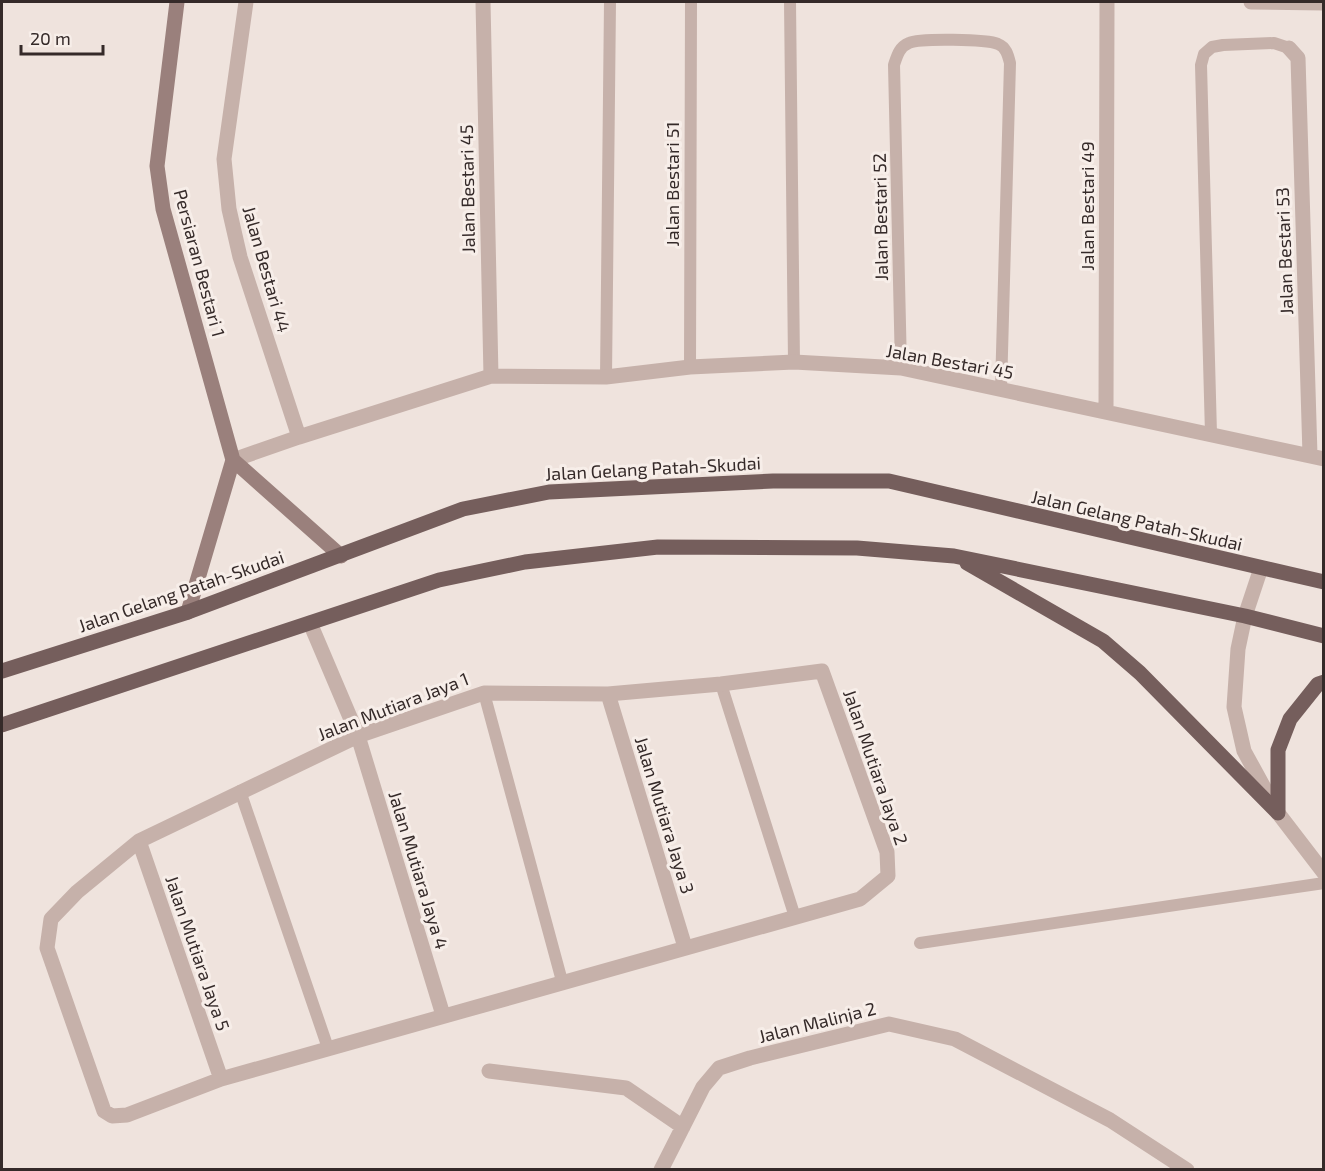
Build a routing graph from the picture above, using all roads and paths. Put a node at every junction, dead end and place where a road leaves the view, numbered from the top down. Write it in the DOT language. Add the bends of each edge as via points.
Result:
graph roads {
  1 [pos="177,2"];
  2 [pos="246,2"];
  3 [pos="483,2"];
  4 [pos="610,2"];
  5 [pos="691,2"];
  6 [pos="790,2"];
  7 [pos="1107,2"];
  8 [pos="1251,2"];
  9 [pos="1316,2"];
  10 [pos="1289,48"];
  11 [pos="794,362"];
  12 [pos="690,367"];
  13 [pos="901,368"];
  14 [pos="491,376"];
  15 [pos="606,377"];
  16 [pos="1001,389"];
  17 [pos="1106,411"];
  18 [pos="1211,434"];
  19 [pos="299,437"];
  20 [pos="1317,457"];
  21 [pos="233,460"];
  22 [pos="341,556"];
  23 [pos="954,556"];
  24 [pos="1261,568"];
  25 [pos="1323,582"];
  26 [pos="188,612"];
  27 [pos="1245,616"];
  28 [pos="310,623"];
  29 [pos="1323,636"];
  30 [pos="2,671"];
  31 [pos="822,671"];
  32 [pos="1323,682"];
  33 [pos="721,684"];
  34 [pos="484,693"];
  35 [pos="608,694"];
  36 [pos="2,725"];
  37 [pos="358,736"];
  38 [pos="240,791"];
  39 [pos="1278,813"];
  40 [pos="140,841"];
  41 [pos="1323,873"];
  42 [pos="1323,883"];
  43 [pos="795,917"];
  44 [pos="920,943"];
  45 [pos="685,947"];
  46 [pos="562,981"];
  47 [pos="443,1015"];
  48 [pos="328,1048"];
  49 [pos="489,1071"];
  50 [pos="221,1079"];
  51 [pos="683,1127"];
  52 [pos="661,1170"];
  53 [pos="1187,1170"];
  1 -- 21 [label="street, Persiaran Bestari 1" via="156,166 162,209"];
  2 -- 19 [label="street, Jalan Bestari 44" via="224,159 229,209 240,257"];
  3 -- 14 [label="street, Jalan Bestari 45"];
  4 -- 15 [label="lane"];
  5 -- 12 [label="lane, Jalan Bestari 51"];
  6 -- 11 [label="lane"];
  7 -- 17 [label="street, Jalan Bestari 49"];
  8 -- 9 [label="street"];
  10 -- 18 [label="lane" via="1274,43 1222,45 1204,54"];
  10 -- 20 [label="street, Jalan Bestari 53" via="1298,58"];
  11 -- 12 [label="street, Jalan Bestari 45"];
  11 -- 13 [label="street, Jalan Bestari 45"];
  12 -- 15 [label="street, Jalan Bestari 45"];
  13 -- 16 [label="street, Jalan Bestari 45"];
  13 -- 16 [label="lane, Jalan Bestari 52" via="894,65 897,53 905,45 921,40 988,41 999,44 1010,63"];
  14 -- 15 [label="street, Jalan Bestari 45"];
  14 -- 19 [label="street, Jalan Bestari 45"];
  16 -- 17 [label="street, Jalan Bestari 45"];
  17 -- 18 [label="street, Jalan Bestari 45"];
  18 -- 20 [label="street, Jalan Bestari 45"];
  19 -- 21 [label="street, Jalan Bestari 45"];
  21 -- 22 [label="street"];
  21 -- 26 [label="street"];
  22 -- 24 [label="main road, Jalan Gelang Patah-Skudai" via="463,509 549,492 773,481 889,481"];
  22 -- 26 [label="main road, Jalan Gelang Patah-Skudai"];
  23 -- 27 [label="main road"];
  23 -- 28 [label="main road" via="857,548 624,551 525,562 439,580"];
  23 -- 39 [label="main road" via="1103,641 1140,673"];
  24 -- 25 [label="main road, Jalan Gelang Patah-Skudai"];
  24 -- 27 [label="street"];
  26 -- 30 [label="main road, Jalan Gelang Patah-Skudai"];
  27 -- 29 [label="main road"];
  27 -- 39 [label="street" via="1234,707 1244,751"];
  28 -- 36 [label="main road"];
  28 -- 37 [label="street, Jalan Mutiara Jaya 4"];
  31 -- 33 [label="street, Jalan Mutiara Jaya 1"];
  31 -- 43 [label="street, Jalan Mutiara Jaya 2" via="887,852 888,876 860,899"];
  32 -- 39 [label="main road" via="1290,718 1278,750"];
  33 -- 35 [label="street, Jalan Mutiara Jaya 1"];
  33 -- 43 [label="lane"];
  34 -- 35 [label="street, Jalan Mutiara Jaya 1"];
  34 -- 37 [label="street, Jalan Mutiara Jaya 1"];
  34 -- 46 [label="lane"];
  35 -- 45 [label="street, Jalan Mutiara Jaya 3"];
  37 -- 38 [label="street, Jalan Mutiara Jaya 1"];
  37 -- 47 [label="street, Jalan Mutiara Jaya 4"];
  38 -- 40 [label="street, Jalan Mutiara Jaya 1"];
  38 -- 48 [label="lane"];
  39 -- 41 [label="street"];
  40 -- 50 [label="street, Jalan Mutiara Jaya 5"];
  40 -- 50 [label="street, Jalan Mutiara Jaya 1" via="77,892 51,920 47,948 104,1111 112,1116 127,1115"];
  42 -- 44 [label="lane"];
  43 -- 45 [label="street"];
  45 -- 46 [label="street"];
  46 -- 47 [label="street"];
  47 -- 48 [label="street"];
  48 -- 50 [label="street"];
  49 -- 51 [label="street" via="626,1088"];
  51 -- 52 [label="street, Jalan Malinja 2"];
  51 -- 53 [label="street, Jalan Malinja 2" via="703,1087 719,1068 889,1024 955,1039 1110,1120"];
}
